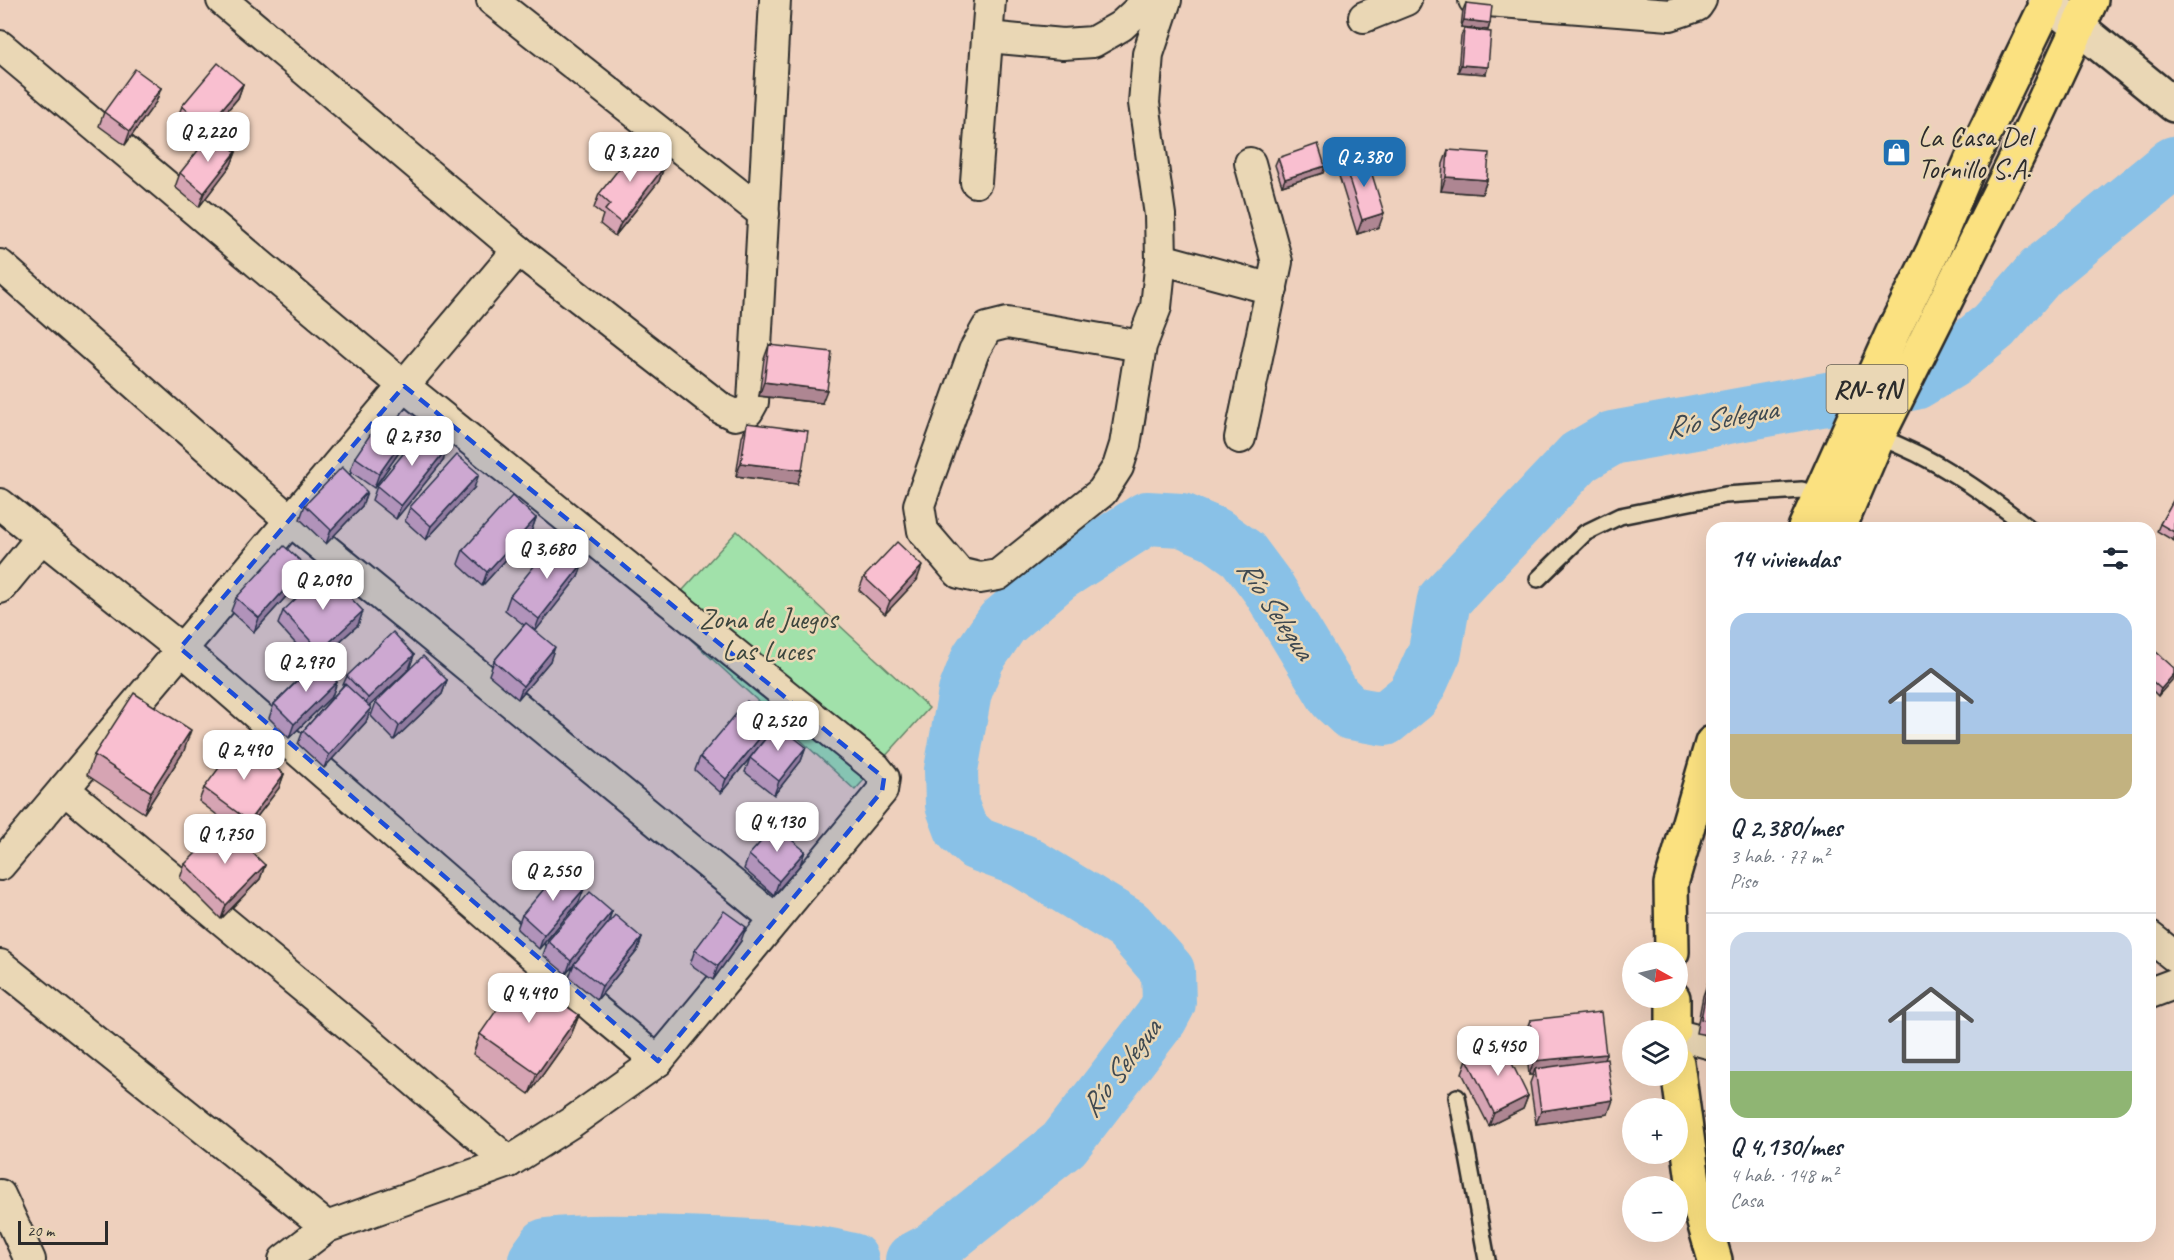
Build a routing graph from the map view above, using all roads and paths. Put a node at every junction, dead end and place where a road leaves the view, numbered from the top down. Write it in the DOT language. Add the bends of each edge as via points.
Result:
graph roads {
  1 [pos="222,0"];
  2 [pos="492,0"];
  3 [pos="775,0"];
  4 [pos="990,0"];
  5 [pos="1149,0"];
  6 [pos="1166,0"];
  7 [pos="1406,0"];
  8 [pos="1474,0"];
  9 [pos="1701,0"];
  10 [pos="2047,1"];
  11 [pos="1549,2"];
  12 [pos="2086,13"];
  13 [pos="1364,17"];
  14 [pos="987,37"];
  15 [pos="0,46"];
  16 [pos="2174,105"];
  17 [pos="1250,163"];
  18 [pos="976,182"];
  19 [pos="764,214"];
  20 [pos="518,250"];
  21 [pos="1161,259"];
  22 [pos="0,265"];
  23 [pos="1272,289"];
  24 [pos="1141,346"];
  25 [pos="404,386"];
  26 [pos="1879,433"];
  27 [pos="1240,438"];
  28 [pos="1819,496"];
  29 [pos="0,504"];
  30 [pos="291,521"];
  31 [pos="1808,522"];
  32 [pos="1842,522"];
  33 [pos="2021,522"];
  34 [pos="41,538"];
  35 [pos="1538,579"];
  36 [pos="0,588"];
  37 [pos="180,648"];
  38 [pos="1706,764"];
  39 [pos="64,789"];
  40 [pos="1706,821"];
  41 [pos="0,865"];
  42 [pos="1671,884"];
  43 [pos="774,918"];
  44 [pos="1672,942"];
  45 [pos="2156,942"];
  46 [pos="2174,956"];
  47 [pos="0,965"];
  48 [pos="2174,984"];
  49 [pos="2156,991"];
  50 [pos="1688,1038"];
  51 [pos="1706,1042"];
  52 [pos="658,1061"];
  53 [pos="1680,1086"];
  54 [pos="1457,1097"];
  55 [pos="509,1162"];
  56 [pos="0,1196"];
  57 [pos="327,1227"];
  58 [pos="1706,1229"];
  59 [pos="1710,1242"];
  60 [pos="30,1260"];
  61 [pos="284,1260"];
  62 [pos="1487,1260"];
  63 [pos="1715,1260"];
  1 -- 20 [label="street"];
  2 -- 19 [label="street"];
  3 -- 19 [label="street"];
  4 -- 14 [label="street"];
  5 -- 14 [label="street" via="1121,26 1093,42 1063,44"];
  6 -- 21 [label="street" via="1148,54 1144,103 1160,215"];
  7 -- 13 [label="street"];
  8 -- 11 [label="street"];
  9 -- 11 [label="street" via="1697,6 1670,15"];
  10 -- 12 [label="street"];
  10 -- 28 [label="main road, RN-9N"];
  12 -- 16 [label="street"];
  12 -- 26 [label="main road, RN-9N"];
  14 -- 18 [label="street"];
  15 -- 25 [label="street"];
  17 -- 23 [label="street" via="1277,262"];
  19 -- 20 [label="street" via="753,402 748,411 735,415 722,409"];
  20 -- 25 [label="street"];
  21 -- 23 [label="street"];
  21 -- 24 [label="street" via="1156,306"];
  22 -- 30 [label="street"];
  23 -- 27 [label="street"];
  24 -- 24 [label="street" via="1125,445 1118,467 1102,492 998,575 980,578 959,573 923,531 919,506 974,351 987,328 1007,323"];
  25 -- 30 [label="street"];
  25 -- 43 [label="street" via="884,778 882,791"];
  26 -- 32 [label="main road, RN-9N"];
  26 -- 33 [label="lane" via="1933,461"];
  28 -- 31 [label="main road, RN-9N"];
  28 -- 35 [label="lane" via="1802,490 1725,495 1620,516 1585,532"];
  29 -- 34 [label="street"];
  30 -- 37 [label="street"];
  30 -- 43 [label="street"];
  34 -- 36 [label="street"];
  34 -- 37 [label="street"];
  37 -- 39 [label="street"];
  37 -- 52 [label="street"];
  38 -- 42 [label="main road"];
  39 -- 41 [label="street"];
  39 -- 55 [label="street"];
  40 -- 42 [label="main road"];
  42 -- 44 [label="main road"];
  43 -- 52 [label="street"];
  45 -- 46 [label="street"];
  47 -- 57 [label="street"];
  48 -- 49 [label="street"];
  50 -- 51 [label="street"];
  52 -- 55 [label="street"];
  53 -- 58 [label="main road" via="1694,1188"];
  54 -- 62 [label="lane"];
  55 -- 57 [label="street"];
  56 -- 60 [label="street"];
  57 -- 61 [label="street"];
  59 -- 63 [label="main road"];
}
